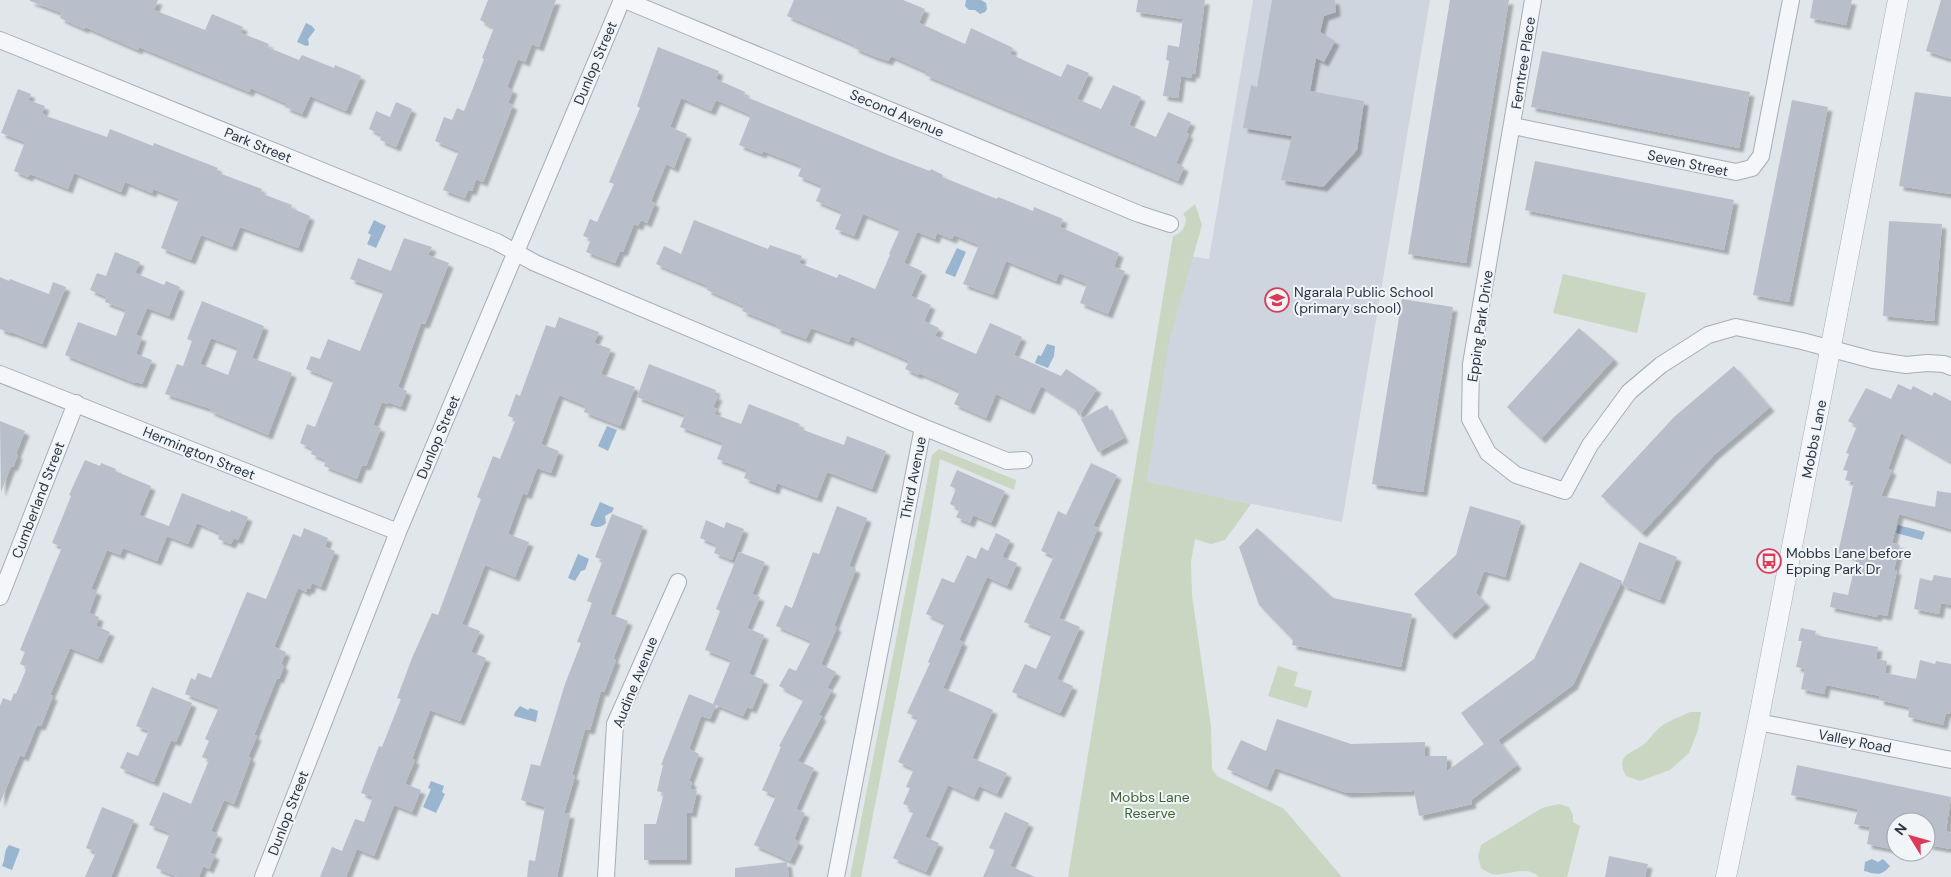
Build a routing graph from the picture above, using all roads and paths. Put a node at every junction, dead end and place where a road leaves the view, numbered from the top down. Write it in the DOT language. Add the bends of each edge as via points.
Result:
graph roads {
  1 [pos="623,0"];
  2 [pos="1533,0"];
  3 [pos="1791,0"];
  4 [pos="1898,0"];
  5 [pos="0,40"];
  6 [pos="1513,126"];
  7 [pos="1170,224"];
  8 [pos="516,252"];
  9 [pos="1831,350"];
  10 [pos="1951,367"];
  11 [pos="0,374"];
  12 [pos="76,404"];
  13 [pos="923,427"];
  14 [pos="1024,460"];
  15 [pos="398,532"];
  16 [pos="678,582"];
  17 [pos="0,597"];
  18 [pos="1758,722"];
  19 [pos="1951,760"];
  20 [pos="263,877"];
  21 [pos="606,877"];
  22 [pos="836,877"];
  23 [pos="1726,877"];
  1 -- 7 [label="street, Second Avenue"];
  1 -- 8 [label="street, Dunlop Street"];
  2 -- 6 [label="street, Ferntree Place"];
  3 -- 6 [label="street, Seven Street" via="1760,156 1752,168 1736,172"];
  4 -- 9 [label="street, Mobbs Lane"];
  5 -- 8 [label="street, Park Street"];
  6 -- 9 [label="street, Epping Park Drive" via="1471,364 1470,419 1488,454 1516,475 1565,491 1590,444 1629,392 1662,365 1708,335 1736,326"];
  8 -- 13 [label="street, Third Avenue" via="535,263"];
  8 -- 15 [label="street, Dunlop Street"];
  9 -- 10 [label="street" via="1906,365 1927,363"];
  9 -- 18 [label="street, Mobbs Lane"];
  11 -- 12 [label="street, Hermington Street"];
  12 -- 15 [label="street, Hermington Street"];
  12 -- 17 [label="street, Cumberland Street"];
  13 -- 14 [label="street" via="1007,460"];
  13 -- 22 [label="street, Third Avenue"];
  15 -- 20 [label="street, Dunlop Street"];
  16 -- 21 [label="street, Audine Avenue" via="615,724"];
  18 -- 19 [label="street, Valley Road"];
  18 -- 23 [label="street, Mobbs Lane"];
}
